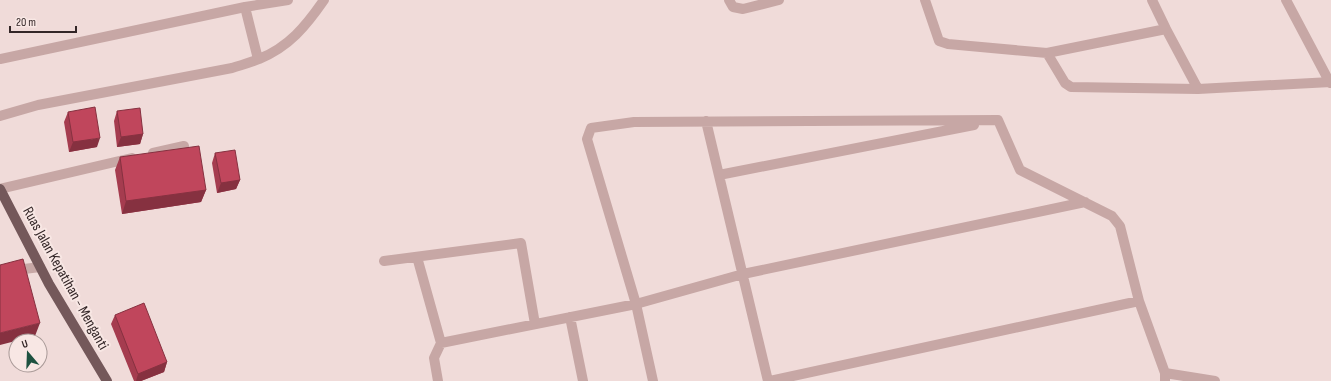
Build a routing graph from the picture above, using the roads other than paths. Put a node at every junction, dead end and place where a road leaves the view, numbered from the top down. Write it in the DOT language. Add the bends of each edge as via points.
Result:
graph roads {
  1 [pos="288,0"];
  2 [pos="324,0"];
  3 [pos="729,0"];
  4 [pos="779,0"];
  5 [pos="925,0"];
  6 [pos="1152,0"];
  7 [pos="1286,0"];
  8 [pos="246,7"];
  9 [pos="1166,30"];
  10 [pos="1047,53"];
  11 [pos="258,59"];
  12 [pos="0,60"];
  13 [pos="1330,82"];
  14 [pos="1198,89"];
  15 [pos="0,116"];
  16 [pos="998,120"];
  17 [pos="706,122"];
  18 [pos="184,146"];
  19 [pos="719,175"];
  20 [pos="0,189"];
  21 [pos="1085,202"];
  22 [pos="417,257"];
  23 [pos="384,261"];
  24 [pos="40,267"];
  25 [pos="0,272"];
  26 [pos="743,274"];
  27 [pos="1139,301"];
  28 [pos="636,304"];
  29 [pos="570,317"];
  30 [pos="535,324"];
  31 [pos="441,343"];
  32 [pos="1165,377"];
  33 [pos="107,381"];
  34 [pos="438,381"];
  35 [pos="583,381"];
  36 [pos="654,381"];
  37 [pos="769,381"];
  38 [pos="1215,381"];
  1 -- 8 [label="street"];
  2 -- 11 [label="street" via="293,39"];
  3 -- 4 [label="street" via="733,7 743,9"];
  5 -- 10 [label="street" via="939,41 943,43"];
  6 -- 9 [label="street"];
  7 -- 13 [label="street"];
  8 -- 11 [label="street"];
  8 -- 12 [label="street"];
  9 -- 10 [label="street"];
  9 -- 14 [label="street"];
  10 -- 14 [label="street" via="1070,87"];
  11 -- 15 [label="street" via="232,68 38,105"];
  13 -- 14 [label="street"];
  16 -- 17 [label="street"];
  16 -- 19 [label="street"];
  16 -- 21 [label="street" via="1020,170"];
  17 -- 19 [label="street"];
  17 -- 28 [label="street" via="634,122 591,128 587,139"];
  18 -- 20 [label="street"];
  19 -- 26 [label="street"];
  20 -- 24 [label="main road, Ruas Jalan Kepatihan - Menganti"];
  21 -- 26 [label="street"];
  21 -- 27 [label="street" via="1112,216 1120,226"];
  22 -- 23 [label="street"];
  22 -- 30 [label="street" via="521,243"];
  22 -- 31 [label="street"];
  24 -- 25 [label="street"];
  24 -- 33 [label="main road, Ruas Jalan Kepatihan - Menganti"];
  26 -- 28 [label="street"];
  26 -- 37 [label="street"];
  27 -- 32 [label="street"];
  27 -- 37 [label="street"];
  28 -- 29 [label="street"];
  28 -- 36 [label="street"];
  29 -- 30 [label="street"];
  29 -- 35 [label="street"];
  30 -- 31 [label="street"];
  31 -- 34 [label="street" via="434,358"];
  32 -- 38 [label="street"];
}
